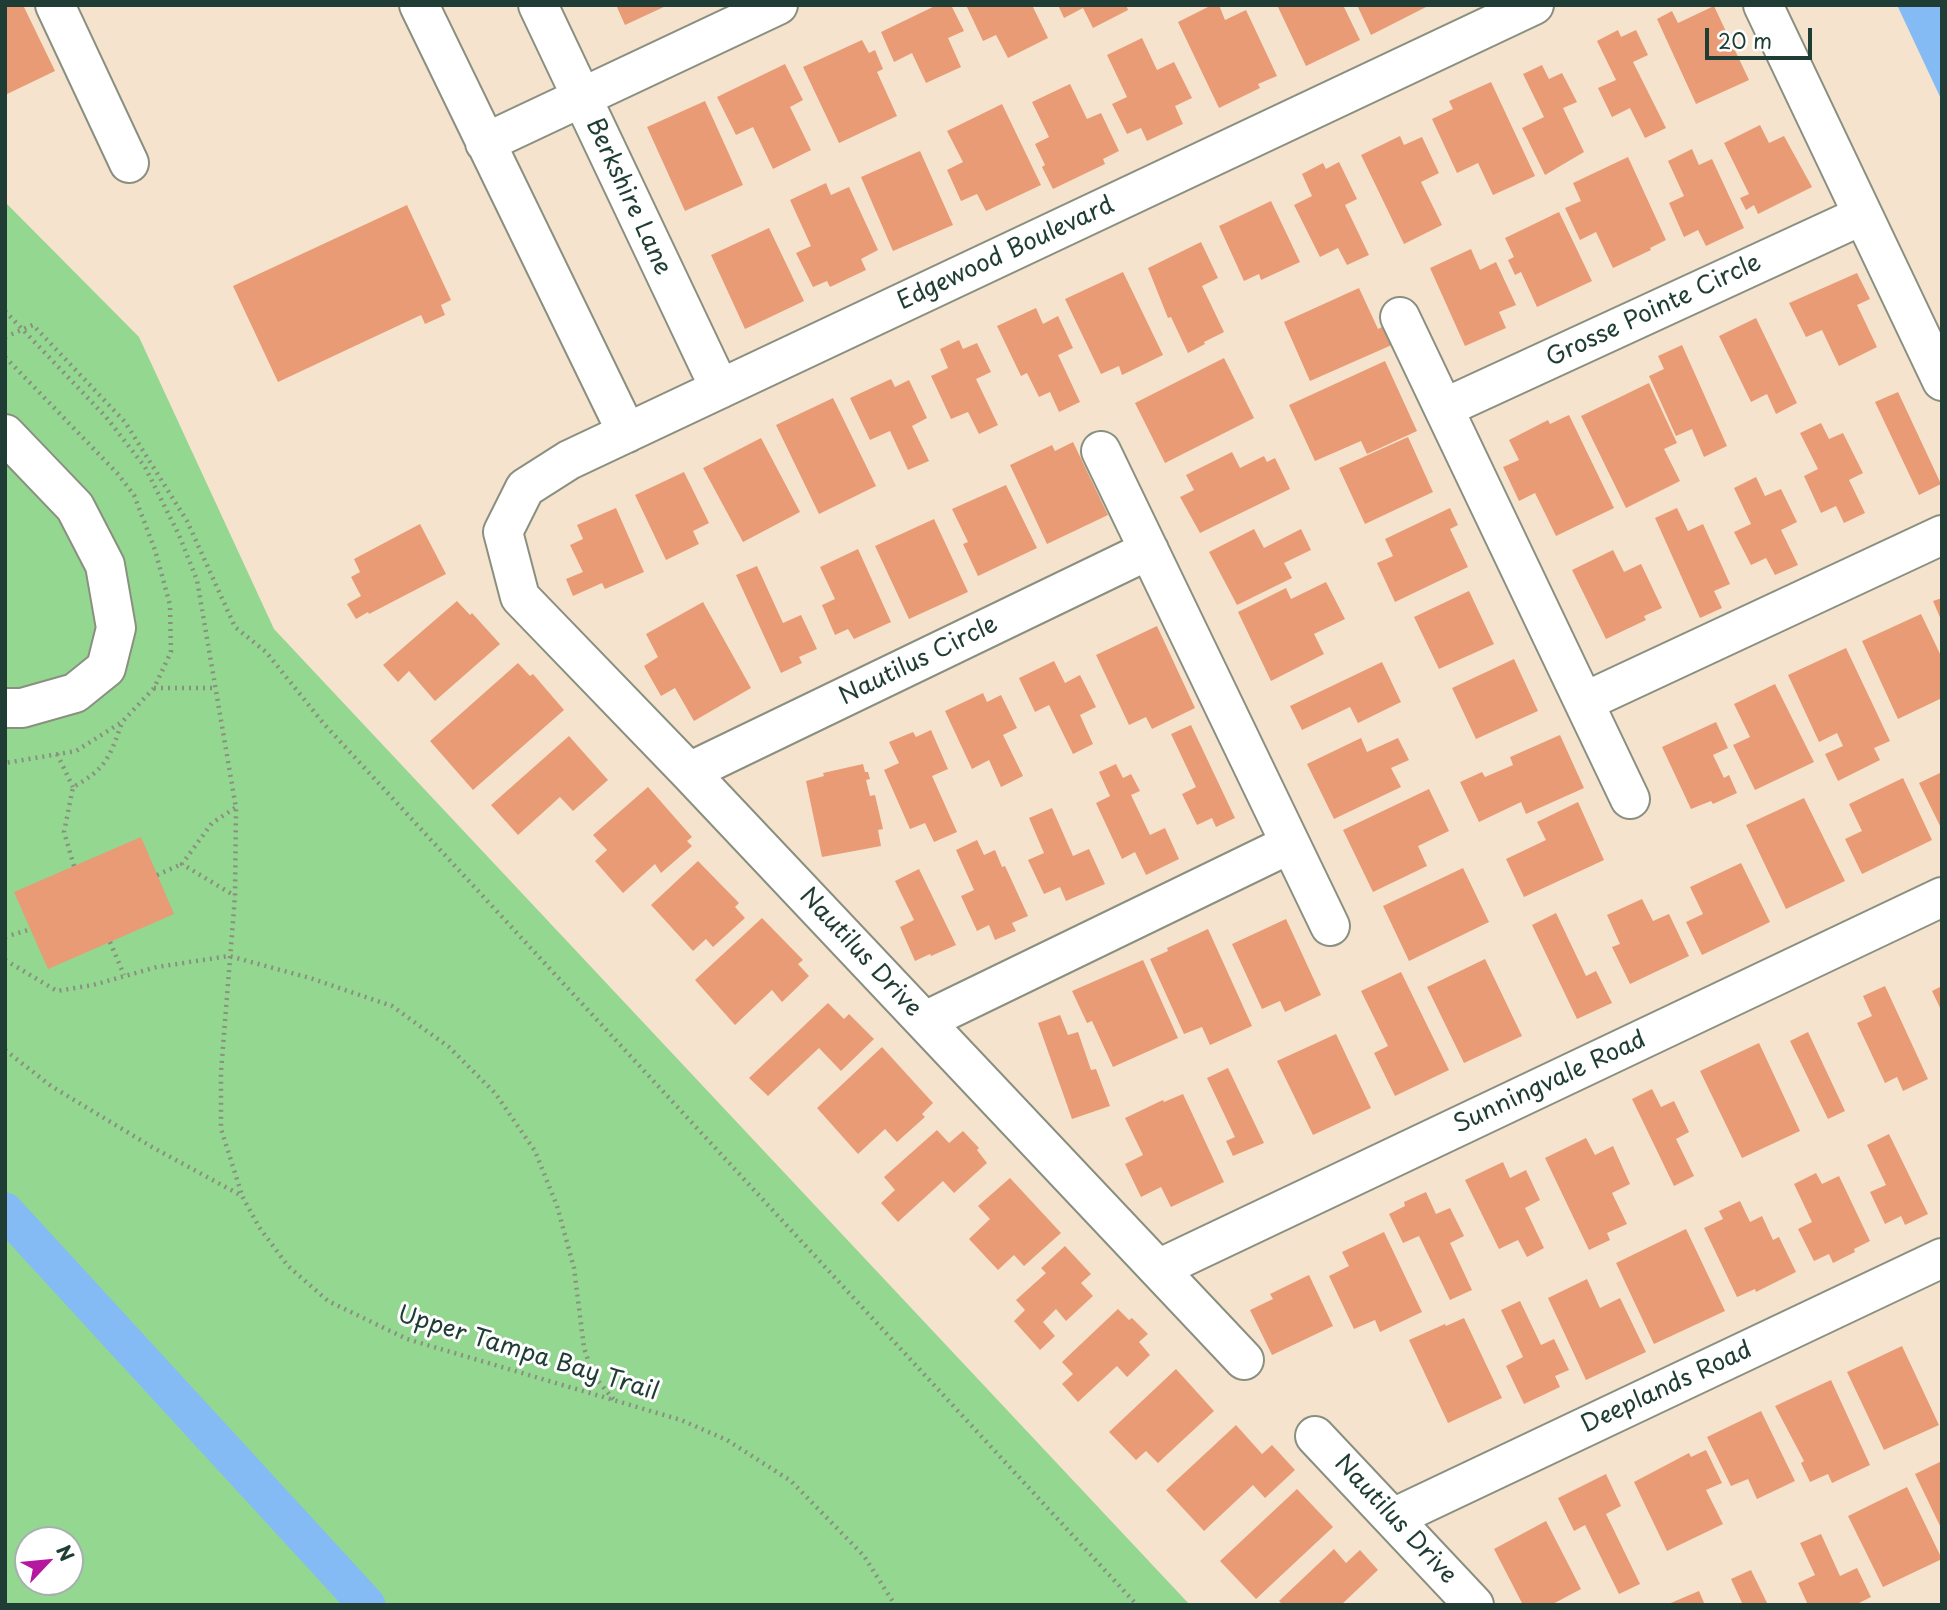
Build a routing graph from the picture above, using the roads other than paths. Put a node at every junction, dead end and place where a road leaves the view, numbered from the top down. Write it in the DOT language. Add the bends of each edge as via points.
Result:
graph roads {
  1 [pos="55,5"];
  2 [pos="419,5"];
  3 [pos="538,5"];
  4 [pos="778,5"];
  5 [pos="1535,5"];
  6 [pos="1763,5"];
  7 [pos="581,98"];
  8 [pos="485,143"];
  9 [pos="129,163"];
  10 [pos="1863,215"];
  11 [pos="1400,317"];
  12 [pos="1942,381"];
  13 [pos="720,389"];
  14 [pos="1444,408"];
  15 [pos="627,433"];
  16 [pos="5,434"];
  17 [pos="1101,451"];
  18 [pos="503,532"];
  19 [pos="1942,535"];
  20 [pos="1149,550"];
  21 [pos="1584,702"];
  22 [pos="5,708"];
  23 [pos="689,772"];
  24 [pos="1630,799"];
  25 [pos="1290,844"];
  26 [pos="1942,897"];
  27 [pos="1330,926"];
  28 [pos="925,1021"];
  29 [pos="1942,1258"];
  30 [pos="1158,1269"];
  31 [pos="1244,1360"];
  32 [pos="1315,1436"];
  33 [pos="1393,1518"];
  34 [pos="1474,1605"];
  1 -- 9 [label="street"];
  2 -- 8 [label="street"];
  3 -- 7 [label="street, Berkshire Lane"];
  4 -- 7 [label="street"];
  5 -- 13 [label="street, Edgewood Boulevard"];
  6 -- 10 [label="street"];
  7 -- 8 [label="street"];
  7 -- 13 [label="street, Berkshire Lane"];
  8 -- 15 [label="street"];
  10 -- 12 [label="street"];
  10 -- 14 [label="street, Grosse Pointe Circle"];
  11 -- 14 [label="street"];
  13 -- 15 [label="street, Edgewood Boulevard"];
  14 -- 21 [label="street"];
  15 -- 18 [label="street, Edgewood Boulevard" via="569,460 525,488"];
  16 -- 22 [label="street" via="75,506 105,565 116,628 106,668 75,693 22,708"];
  17 -- 20 [label="street"];
  18 -- 23 [label="street, Nautilus Drive" via="520,597"];
  19 -- 21 [label="street"];
  20 -- 23 [label="street, Nautilus Circle"];
  20 -- 25 [label="street"];
  21 -- 24 [label="street"];
  23 -- 28 [label="street, Nautilus Drive"];
  25 -- 27 [label="street"];
  25 -- 28 [label="street"];
  26 -- 30 [label="street, Sunningvale Road"];
  28 -- 30 [label="street, Nautilus Drive"];
  29 -- 33 [label="street, Deeplands Road"];
  30 -- 31 [label="street, Nautilus Drive"];
  32 -- 33 [label="street, Nautilus Drive"];
  33 -- 34 [label="street, Nautilus Drive"];
}
